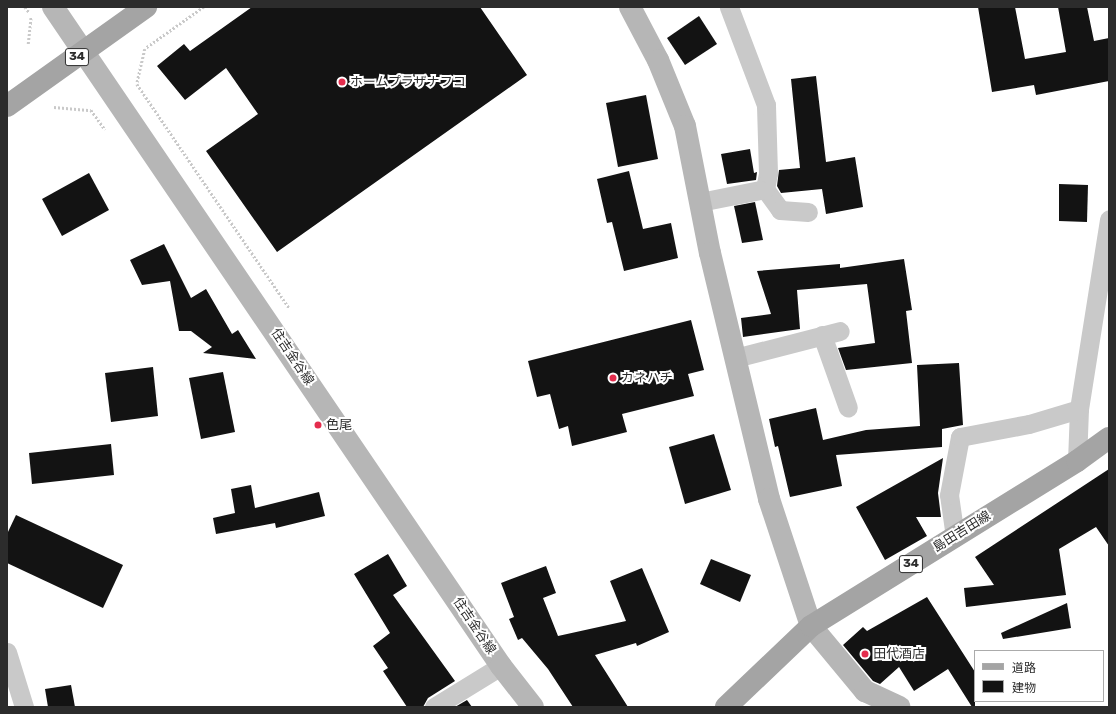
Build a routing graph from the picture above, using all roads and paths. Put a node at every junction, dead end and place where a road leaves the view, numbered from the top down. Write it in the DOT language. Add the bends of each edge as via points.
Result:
graph roads {
  1 [pos="26,7"];
  2 [pos="53,7"];
  3 [pos="146,7"];
  4 [pos="204,7"];
  5 [pos="630,7"];
  6 [pos="730,7"];
  7 [pos="28,44"];
  8 [pos="85,51"];
  9 [pos="7,106"];
  10 [pos="765,189"];
  11 [pos="700,202"];
  12 [pos="808,212"];
  13 [pos="1109,219"];
  14 [pos="290,309"];
  15 [pos="840,331"];
  16 [pos="822,335"];
  17 [pos="735,358"];
  18 [pos="848,408"];
  19 [pos="1079,409"];
  20 [pos="1109,438"];
  21 [pos="1077,461"];
  22 [pos="955,537"];
  23 [pos="811,626"];
  24 [pos="7,652"];
  25 [pos="501,666"];
  26 [pos="24,707"];
  27 [pos="434,707"];
  28 [pos="533,707"];
  29 [pos="726,707"];
  30 [pos="900,707"];
  1 -- 7 [label="path" via="31,15"];
  2 -- 8 [label="main road, 住吉金谷線"];
  3 -- 8 [label="main road, 34"];
  4 -- 14 [label="path" via="144,49 137,84"];
  5 -- 11 [label="main road" via="658,60 685,126"];
  6 -- 10 [label="street" via="754,65 766,105 768,173"];
  8 -- 9 [label="main road, 34"];
  8 -- 25 [label="main road, 住吉金谷線"];
  10 -- 11 [label="street"];
  10 -- 12 [label="street" via="780,210"];
  11 -- 17 [label="main road"];
  13 -- 19 [label="street"];
  15 -- 16 [label="street"];
  16 -- 17 [label="street"];
  16 -- 18 [label="street"];
  17 -- 23 [label="main road" via="769,499"];
  19 -- 21 [label="street"];
  19 -- 22 [label="street" via="1029,424 960,436 949,495"];
  20 -- 21 [label="main road, 島田吉田線 / 34"];
  21 -- 22 [label="main road, 島田吉田線 / 34"];
  22 -- 23 [label="main road, 島田吉田線 / 34"];
  23 -- 29 [label="main road, 島田吉田線 / 34"];
  23 -- 30 [label="main road" via="865,691"];
  24 -- 26 [label="street"];
  25 -- 27 [label="street"];
  25 -- 28 [label="main road, 住吉金谷線"];
}
